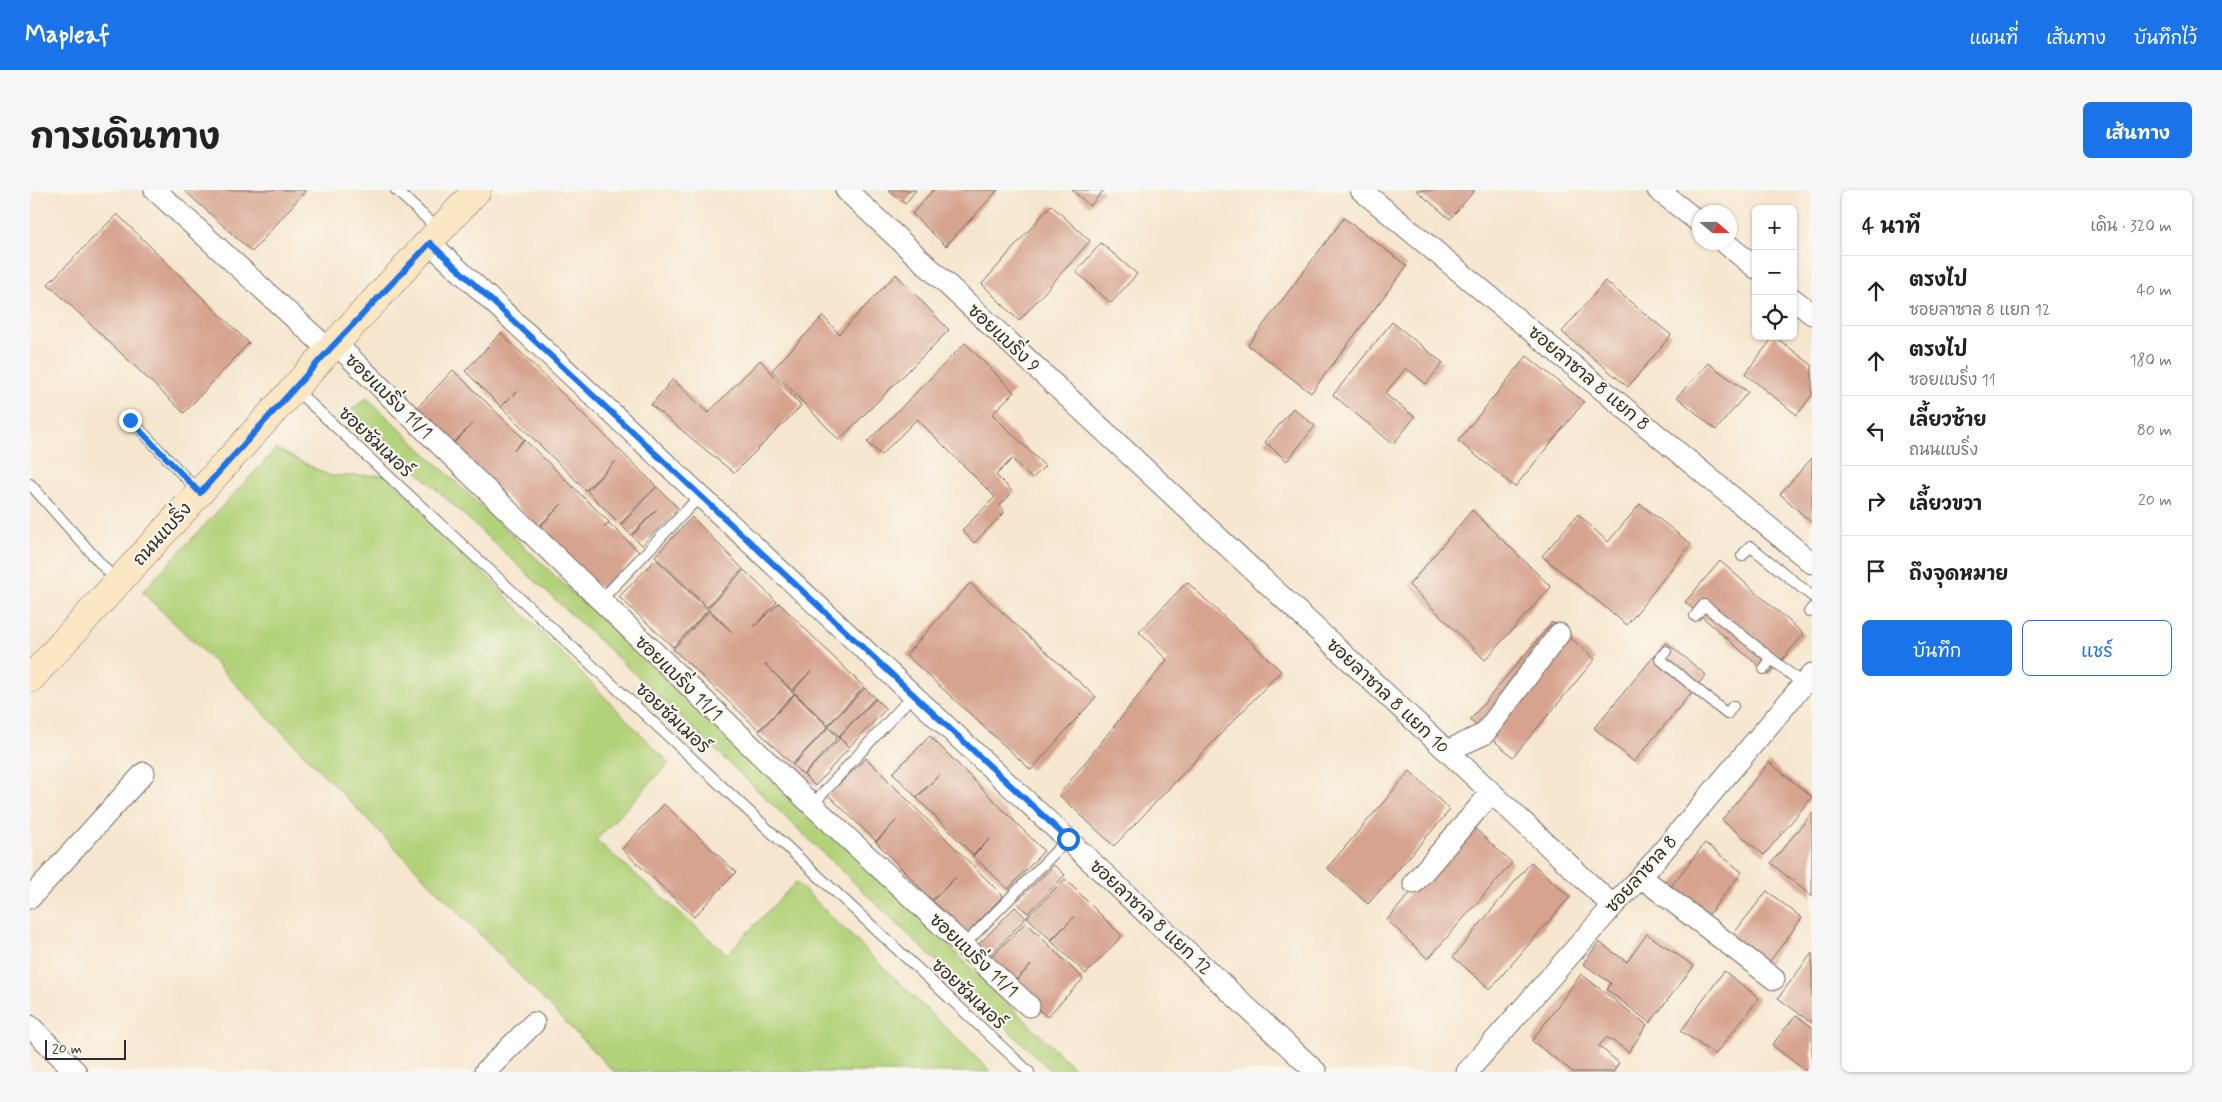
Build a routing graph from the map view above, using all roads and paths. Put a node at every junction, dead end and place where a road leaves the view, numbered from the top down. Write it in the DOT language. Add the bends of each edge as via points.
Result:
graph roads {
  1 [pos="155,190"];
  2 [pos="396,190"];
  3 [pos="477,190"];
  4 [pos="846,190"];
  5 [pos="1658,190"];
  6 [pos="1363,192"];
  7 [pos="1692,217"];
  8 [pos="436,237"];
  9 [pos="1734,250"];
  10 [pos="1752,265"];
  11 [pos="1797,301"];
  12 [pos="1812,314"];
  13 [pos="332,347"];
  14 [pos="294,388"];
  15 [pos="130,420"];
  16 [pos="30,484"];
  17 [pos="1163,486"];
  18 [pos="200,493"];
  19 [pos="700,496"];
  20 [pos="1742,556"];
  21 [pos="1812,563"];
  22 [pos="118,583"];
  23 [pos="1812,596"];
  24 [pos="600,601"];
  25 [pos="1695,616"];
  26 [pos="1559,634"];
  27 [pos="1666,651"];
  28 [pos="1772,659"];
  29 [pos="1764,669"];
  30 [pos="1808,679"];
  31 [pos="30,680"];
  32 [pos="913,695"];
  33 [pos="1733,706"];
  34 [pos="1447,752"];
  35 [pos="144,773"];
  36 [pos="1492,793"];
  37 [pos="812,805"];
  38 [pos="1068,839"];
  39 [pos="1641,877"];
  40 [pos="1414,883"];
  41 [pos="30,898"];
  42 [pos="1613,906"];
  43 [pos="963,946"];
  44 [pos="1774,979"];
  45 [pos="1029,1006"];
  46 [pos="534,1023"];
  47 [pos="30,1026"];
  48 [pos="76,1072"];
  49 [pos="485,1072"];
  50 [pos="1029,1072"];
  51 [pos="1316,1072"];
  52 [pos="1467,1072"];
  1 -- 13 [label="street, ซอยแบริ่ง 11/1"];
  2 -- 8 [label="lane"];
  3 -- 8 [label="main road, ถนนแบริ่ง"];
  4 -- 17 [label="street, ซอยแบริ่ง 9"];
  5 -- 7 [label="street"];
  6 -- 21 [label="street, ซอยลาซาล 8 แยก 8"];
  8 -- 13 [label="main road, ถนนแบริ่ง"];
  8 -- 19 [label="street, ซอยลาซาล 8 แยก 12"];
  9 -- 10 [label="street"];
  11 -- 12 [label="street"];
  13 -- 14 [label="main road, ถนนแบริ่ง"];
  13 -- 24 [label="street, ซอยแบริ่ง 11/1"];
  14 -- 18 [label="main road, ถนนแบริ่ง"];
  14 -- 50 [label="lane, ซอยซัมเมอร์"];
  15 -- 18 [label="lane"];
  16 -- 22 [label="lane"];
  17 -- 34 [label="street, ซอยลาซาล 8 แยก 10"];
  18 -- 22 [label="main road, ถนนแบริ่ง"];
  19 -- 24 [label="lane"];
  19 -- 32 [label="street, ซอยลาซาล 8 แยก 12"];
  20 -- 23 [label="lane" via="1750,546"];
  22 -- 31 [label="main road, ถนนแบริ่ง"];
  24 -- 37 [label="street, ซอยแบริ่ง 11/1"];
  25 -- 28 [label="lane" via="1704,605"];
  26 -- 34 [label="street" via="1484,734"];
  27 -- 33 [label="lane" via="1660,659 1727,714"];
  28 -- 29 [label="lane"];
  28 -- 30 [label="lane"];
  30 -- 39 [label="street, ซอยลาซาล 8"];
  32 -- 37 [label="lane"];
  32 -- 38 [label="street, ซอยลาซาล 8 แยก 12"];
  34 -- 36 [label="street, ซอยลาซาล 8 แยก 10"];
  35 -- 41 [label="street"];
  36 -- 40 [label="street"];
  36 -- 42 [label="street, ซอยลาซาล 8 แยก 10"];
  37 -- 43 [label="street, ซอยแบริ่ง 11/1"];
  38 -- 43 [label="lane"];
  38 -- 51 [label="street, ซอยลาซาล 8 แยก 12"];
  39 -- 42 [label="street, ซอยลาซาล 8"];
  39 -- 44 [label="street"];
  42 -- 52 [label="street, ซอยลาซาล 8"];
  43 -- 45 [label="street, ซอยแบริ่ง 11/1"];
  46 -- 49 [label="street"];
  47 -- 48 [label="street"];
}
